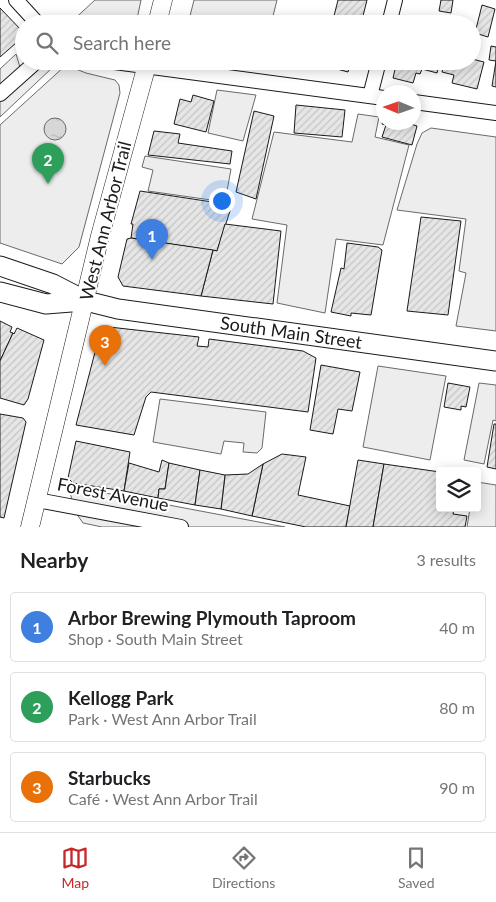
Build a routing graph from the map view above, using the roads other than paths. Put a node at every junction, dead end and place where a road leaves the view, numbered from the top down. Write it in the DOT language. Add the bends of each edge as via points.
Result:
graph roads {
  1 [pos="16,0"];
  2 [pos="163,0"];
  3 [pos="394,0"];
  4 [pos="30,15"];
  5 [pos="159,15"];
  6 [pos="391,15"];
  7 [pos="27,70"];
  8 [pos="145,70"];
  9 [pos="189,70"];
  10 [pos="378,70"];
  11 [pos="378,85"];
  12 [pos="0,94"];
  13 [pos="376,97"];
  14 [pos="421,103"];
  15 [pos="496,113"];
  16 [pos="0,266"];
  17 [pos="0,292"];
  18 [pos="86,301"];
  19 [pos="496,361"];
  20 [pos="38,500"];
  21 [pos="30,527"];
  22 [pos="181,527"];
  1 -- 4 [label="street"];
  2 -- 5 [label="street"];
  3 -- 6 [label="street"];
  7 -- 12 [label="street"];
  8 -- 18 [label="street, West Ann Arbor Trail"];
  9 -- 13 [label="street"];
  10 -- 11 [label="street"];
  14 -- 15 [label="street"];
  16 -- 18 [label="main road, South Main Street" via="54,284"];
  17 -- 18 [label="main road, South Main Street" via="46,304"];
  18 -- 19 [label="main road, South Main Street" via="127,310"];
  18 -- 20 [label="street, West Ann Arbor Trail"];
  20 -- 21 [label="street, West Ann Arbor Trail"];
  20 -- 22 [label="street, Forest Avenue"];
}
